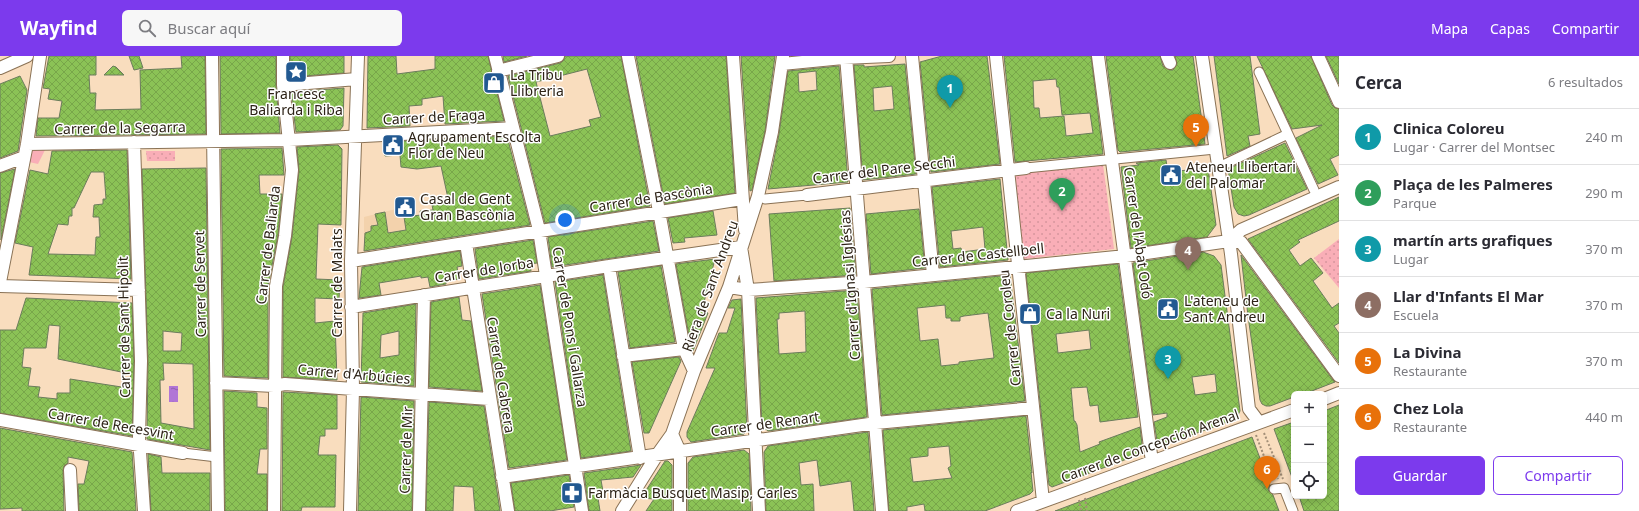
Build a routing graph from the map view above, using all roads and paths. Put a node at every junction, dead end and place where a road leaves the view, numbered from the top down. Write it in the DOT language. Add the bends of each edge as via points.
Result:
graph roads {
  1 [pos="26,56"];
  2 [pos="40,56"];
  3 [pos="212,56"];
  4 [pos="282,56"];
  5 [pos="358,56"];
  6 [pos="495,56"];
  7 [pos="558,56"];
  8 [pos="628,56"];
  9 [pos="733,56"];
  10 [pos="889,56"];
  11 [pos="912,56"];
  12 [pos="996,56"];
  13 [pos="1098,56"];
  14 [pos="1202,56"];
  15 [pos="1318,56"];
  16 [pos="846,57"];
  17 [pos="782,60"];
  18 [pos="0,68"];
  19 [pos="498,71"];
  20 [pos="1259,72"];
  21 [pos="357,78"];
  22 [pos="283,85"];
  23 [pos="1339,102"];
  24 [pos="513,128"];
  25 [pos="1288,134"];
  26 [pos="356,137"];
  27 [pos="213,139"];
  28 [pos="289,140"];
  29 [pos="134,142"];
  30 [pos="27,144"];
  31 [pos="1215,149"];
  32 [pos="24,157"];
  33 [pos="1113,159"];
  34 [pos="1225,164"];
  35 [pos="0,166"];
  36 [pos="1026,168"];
  37 [pos="1007,171"];
  38 [pos="923,181"];
  39 [pos="1339,187"];
  40 [pos="858,189"];
  41 [pos="1314,190"];
  42 [pos="807,195"];
  43 [pos="742,199"];
  44 [pos="765,200"];
  45 [pos="659,212"];
  46 [pos="539,230"];
  47 [pos="745,235"];
  48 [pos="1229,241"];
  49 [pos="466,243"];
  50 [pos="741,247"];
  51 [pos="1126,256"];
  52 [pos="667,258"];
  53 [pos="351,260"];
  54 [pos="609,266"];
  55 [pos="1018,266"];
  56 [pos="933,274"];
  57 [pos="547,276"];
  58 [pos="0,282"];
  59 [pos="864,282"];
  60 [pos="0,286"];
  61 [pos="729,287"];
  62 [pos="472,288"];
  63 [pos="139,290"];
  64 [pos="748,290"];
  65 [pos="424,295"];
  66 [pos="351,307"];
  67 [pos="684,349"];
  68 [pos="623,356"];
  69 [pos="694,371"];
  70 [pos="1339,376"];
  71 [pos="216,383"];
  72 [pos="274,386"];
  73 [pos="353,389"];
  74 [pos="1339,393"];
  75 [pos="422,394"];
  76 [pos="1327,398"];
  77 [pos="489,399"];
  78 [pos="1033,408"];
  79 [pos="1291,411"];
  80 [pos="0,420"];
  81 [pos="876,423"];
  82 [pos="1256,426"];
  83 [pos="672,434"];
  84 [pos="756,441"];
  85 [pos="139,444"];
  86 [pos="680,452"];
  87 [pos="183,453"];
  88 [pos="657,455"];
  89 [pos="1273,455"];
  90 [pos="217,457"];
  91 [pos="640,458"];
  92 [pos="1152,462"];
  93 [pos="576,467"];
  94 [pos="70,470"];
  95 [pos="502,477"];
  96 [pos="1284,481"];
  97 [pos="1277,487"];
  98 [pos="1084,495"];
  99 [pos="1078,497"];
  100 [pos="1043,502"];
  101 [pos="72,511"];
  102 [pos="144,511"];
  103 [pos="218,511"];
  104 [pos="274,511"];
  105 [pos="350,511"];
  106 [pos="419,511"];
  107 [pos="508,511"];
  108 [pos="582,511"];
  109 [pos="622,511"];
  110 [pos="680,511"];
  111 [pos="759,511"];
  112 [pos="882,511"];
  113 [pos="1017,511"];
  114 [pos="1081,511"];
  115 [pos="1087,511"];
  116 [pos="1293,511"];
  1 -- 18 [label="street"];
  2 -- 30 [label="street"];
  3 -- 27 [label="street, Carrer de Servet"];
  4 -- 22 [label="street, Carrer de Baliarda"];
  5 -- 21 [label="street, Carrer de Malats"];
  6 -- 19 [label="street, Carrer de Pons i Gallarza"];
  7 -- 19 [label="street"];
  8 -- 45 [label="street"];
  9 -- 43 [label="street"];
  10 -- 16 [label="street"];
  11 -- 38 [label="street"];
  12 -- 37 [label="street, Carrer de Coroleu"];
  13 -- 33 [label="street, Carrer de l'Abat Odó"];
  14 -- 31 [label="street"];
  15 -- 23 [label="street"];
  16 -- 17 [label="street"];
  16 -- 40 [label="street, Carrer d'Ignasi Iglésias"];
  17 -- 47 [label="street, Riera de Sant Andreu" via="772,132 757,200"];
  19 -- 24 [label="street, Carrer de Pons i Gallarza"];
  20 -- 25 [label="street"];
  21 -- 22 [label="street"];
  21 -- 26 [label="street, Carrer de Malats"];
  22 -- 28 [label="street, Carrer de Baliarda"];
  24 -- 26 [label="street, Carrer de Fraga"];
  24 -- 46 [label="street, Carrer de Pons i Gallarza"];
  25 -- 34 [label="street"];
  25 -- 41 [label="street"];
  26 -- 28 [label="street, Carrer de Fraga"];
  26 -- 53 [label="street, Carrer de Malats"];
  27 -- 28 [label="street, Carrer de la Segarra"];
  27 -- 29 [label="street, Carrer de la Segarra"];
  27 -- 71 [label="street, Carrer de Servet"];
  28 -- 72 [label="street, Carrer de Baliarda" via="292,170 285,236 276,286"];
  29 -- 30 [label="street, Carrer de la Segarra"];
  29 -- 63 [label="street, Carrer de Sant Hipòlit"];
  30 -- 32 [label="street"];
  31 -- 33 [label="street"];
  31 -- 48 [label="street"];
  32 -- 35 [label="street"];
  32 -- 58 [label="street"];
  33 -- 36 [label="street"];
  33 -- 51 [label="street, Carrer de l'Abat Odó"];
  36 -- 37 [label="street, Carrer del Pare Secchi"];
  37 -- 38 [label="street, Carrer del Pare Secchi"];
  37 -- 55 [label="street, Carrer de Coroleu"];
  38 -- 40 [label="street, Carrer del Pare Secchi"];
  38 -- 56 [label="street"];
  39 -- 48 [label="street" via="1241,230"];
  40 -- 42 [label="street, Carrer del Pare Secchi"];
  40 -- 59 [label="street, Carrer d'Ignasi Iglésias"];
  42 -- 44 [label="street, Carrer del Pare Secchi"];
  43 -- 45 [label="street, Carrer de Bascònia"];
  43 -- 47 [label="street"];
  45 -- 46 [label="street, Carrer de Bascònia"];
  45 -- 52 [label="street"];
  46 -- 49 [label="street, Carrer de Bascònia"];
  46 -- 57 [label="street, Carrer de Pons i Gallarza"];
  47 -- 50 [label="street, Riera de Sant Andreu"];
  48 -- 51 [label="street, Carrer de Castellbell"];
  48 -- 70 [label="street" via="1241,242"];
  48 -- 82 [label="street" via="1249,409"];
  49 -- 53 [label="street, Carrer de Bascònia"];
  49 -- 62 [label="street, Carrer de Cabrera"];
  50 -- 52 [label="street, Carrer de Jorba"];
  50 -- 61 [label="street, Riera de Sant Andreu"];
  50 -- 64 [label="street"];
  51 -- 55 [label="street, Carrer de Castellbell"];
  51 -- 92 [label="street, Carrer de l'Abat Odó"];
  52 -- 54 [label="street, Carrer de Jorba"];
  52 -- 67 [label="street"];
  53 -- 66 [label="street, Carrer de Malats"];
  54 -- 57 [label="street, Carrer de Jorba"];
  54 -- 68 [label="street"];
  55 -- 56 [label="street, Carrer de Castellbell"];
  55 -- 78 [label="street, Carrer de Coroleu"];
  56 -- 59 [label="street, Carrer de Castellbell"];
  57 -- 62 [label="street, Carrer de Jorba"];
  57 -- 93 [label="street, Carrer de Pons i Gallarza"];
  59 -- 64 [label="street, Carrer de Castellbell"];
  59 -- 81 [label="street, Carrer d'Ignasi Iglésias"];
  60 -- 63 [label="street"];
  61 -- 64 [label="street, Carrer de Castellbell"];
  61 -- 69 [label="street, Riera de Sant Andreu"];
  62 -- 65 [label="street, Carrer de Jorba"];
  62 -- 77 [label="street, Carrer de Cabrera"];
  63 -- 85 [label="street, Carrer de Sant Hipòlit"];
  64 -- 84 [label="street"];
  65 -- 66 [label="street, Carrer de Jorba"];
  65 -- 75 [label="street, Carrer de Mir"];
  66 -- 73 [label="street, Carrer de Malats"];
  67 -- 68 [label="street"];
  67 -- 69 [label="street"];
  68 -- 91 [label="street"];
  69 -- 83 [label="street, Riera de Sant Andreu"];
  71 -- 72 [label="street, Carrer d'Arbúcies"];
  71 -- 90 [label="street, Carrer de Servet"];
  72 -- 73 [label="street, Carrer d'Arbúcies" via="285,384"];
  72 -- 104 [label="street, Carrer de Baliarda"];
  73 -- 75 [label="street, Carrer d'Arbúcies"];
  73 -- 105 [label="street, Carrer de Malats"];
  74 -- 76 [label="street"];
  75 -- 77 [label="street, Carrer d'Arbúcies"];
  75 -- 106 [label="street, Carrer de Mir"];
  77 -- 95 [label="street, Carrer de Cabrera"];
  78 -- 81 [label="street, Carrer de Renart"];
  78 -- 100 [label="street, Carrer de Coroleu"];
  79 -- 82 [label="street, Carrer de Concepción Arenal"];
  80 -- 85 [label="street, Carrer de Recesvint"];
  81 -- 84 [label="street, Carrer de Renart"];
  81 -- 112 [label="street, Carrer d'Ignasi Iglésias"];
  82 -- 89 [label="path"];
  82 -- 92 [label="street, Carrer de Concepción Arenal"];
  82 -- 97 [label="path"];
  83 -- 86 [label="street"];
  83 -- 88 [label="street, Riera de Sant Andreu"];
  84 -- 86 [label="street, Carrer de Renart"];
  84 -- 111 [label="street"];
  85 -- 87 [label="street, Carrer de Recesvint"];
  85 -- 102 [label="street, Carrer de Sant Hipòlit"];
  86 -- 88 [label="street, Carrer de Renart"];
  86 -- 110 [label="street"];
  87 -- 90 [label="street, Carrer de Recesvint"];
  88 -- 91 [label="street, Carrer de Renart"];
  88 -- 109 [label="street, Riera de Sant Andreu"];
  89 -- 96 [label="path"];
  89 -- 97 [label="path"];
  90 -- 103 [label="street, Carrer de Servet"];
  91 -- 93 [label="street, Carrer de Renart"];
  92 -- 100 [label="street, Carrer de Concepción Arenal"];
  93 -- 95 [label="street, Carrer de Renart"];
  93 -- 108 [label="street, Carrer de Pons i Gallarza"];
  94 -- 101 [label="street"];
  95 -- 107 [label="street, Carrer de Cabrera"];
  97 -- 116 [label="street" via="1284,488"];
  98 -- 115 [label="path"];
  99 -- 114 [label="path"];
  100 -- 113 [label="street, Carrer de Concepción Arenal"];
}
